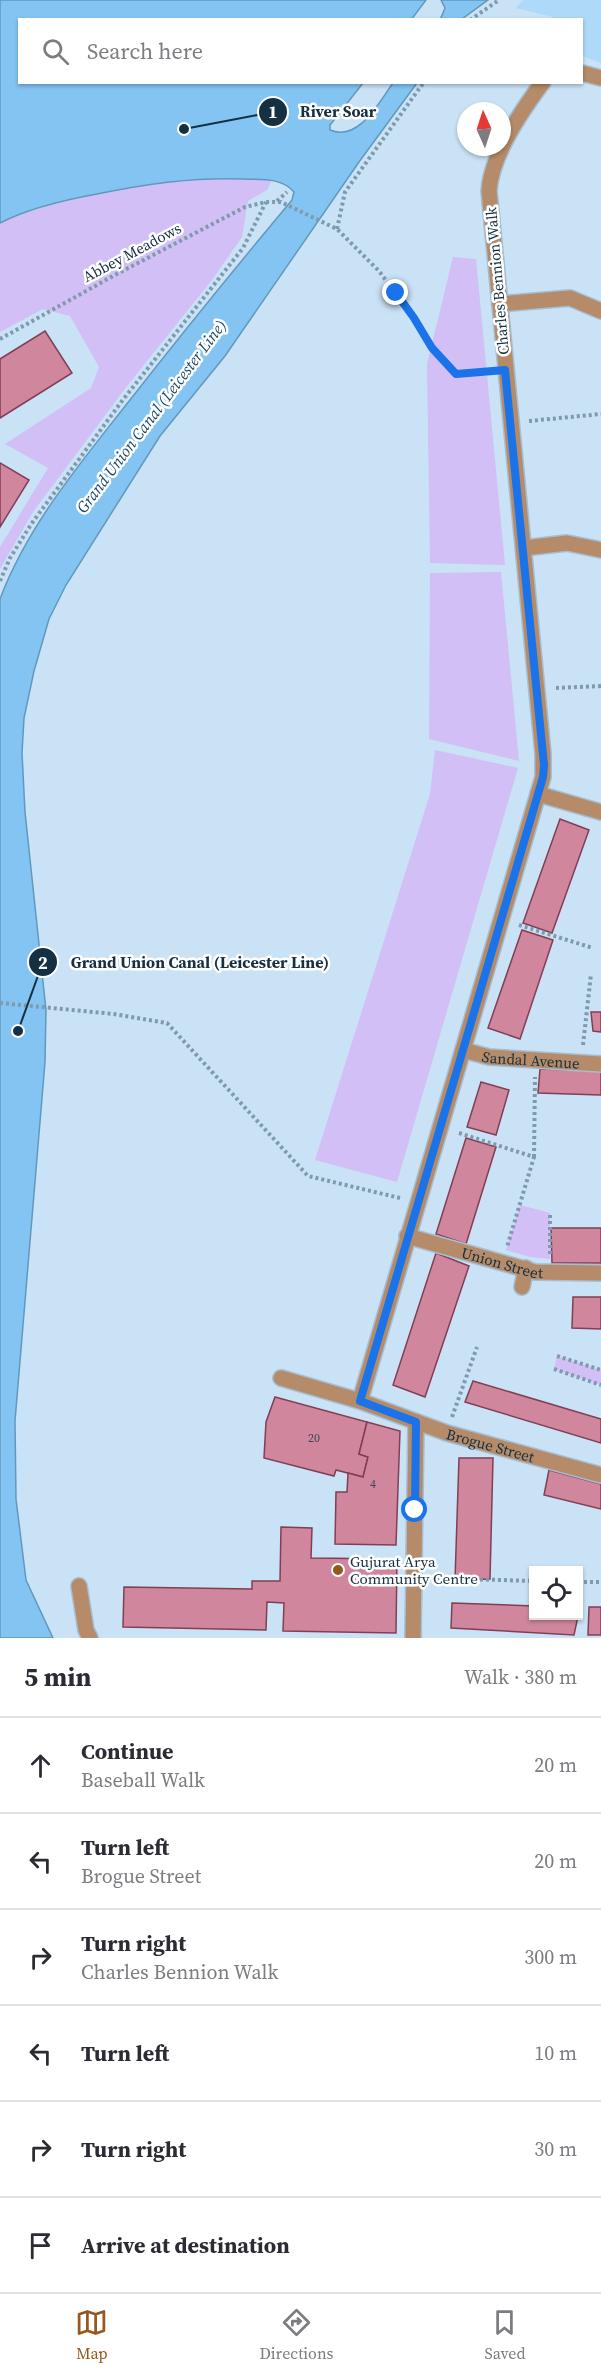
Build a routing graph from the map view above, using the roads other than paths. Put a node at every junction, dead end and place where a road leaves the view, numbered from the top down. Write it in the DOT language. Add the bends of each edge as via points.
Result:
graph roads {
  1 [pos="583,73"];
  2 [pos="601,78"];
  3 [pos="542,84"];
  4 [pos="500,304"];
  5 [pos="601,311"];
  6 [pos="524,548"];
  7 [pos="601,550"];
  8 [pos="538,794"];
  9 [pos="601,812"];
  10 [pos="462,1050"];
  11 [pos="601,1064"];
  12 [pos="407,1236"];
  13 [pos="526,1268"];
  14 [pos="601,1273"];
  15 [pos="522,1287"];
  16 [pos="281,1378"];
  17 [pos="360,1401"];
  18 [pos="416,1422"];
  19 [pos="601,1475"];
  20 [pos="79,1586"];
  21 [pos="90,1638"];
  22 [pos="413,1638"];
  1 -- 2 [label="street"];
  3 -- 4 [label="street, Charles Bennion Walk" via="496,158 490,179"];
  4 -- 5 [label="street" via="570,298"];
  4 -- 6 [label="street, Charles Bennion Walk"];
  6 -- 7 [label="street" via="567,543"];
  6 -- 8 [label="street, Charles Bennion Walk" via="544,765"];
  8 -- 9 [label="street"];
  8 -- 10 [label="street, Charles Bennion Walk"];
  10 -- 11 [label="street, Sandal Avenue" via="489,1057"];
  10 -- 12 [label="street, Charles Bennion Walk"];
  12 -- 13 [label="street, Union Street"];
  12 -- 17 [label="street, Charles Bennion Walk"];
  13 -- 14 [label="street, Union Street" via="535,1272"];
  13 -- 15 [label="street"];
  16 -- 17 [label="street, Brogue Street"];
  17 -- 18 [label="street, Brogue Street"];
  18 -- 19 [label="street, Brogue Street"];
  18 -- 22 [label="street"];
  20 -- 21 [label="street"];
}
